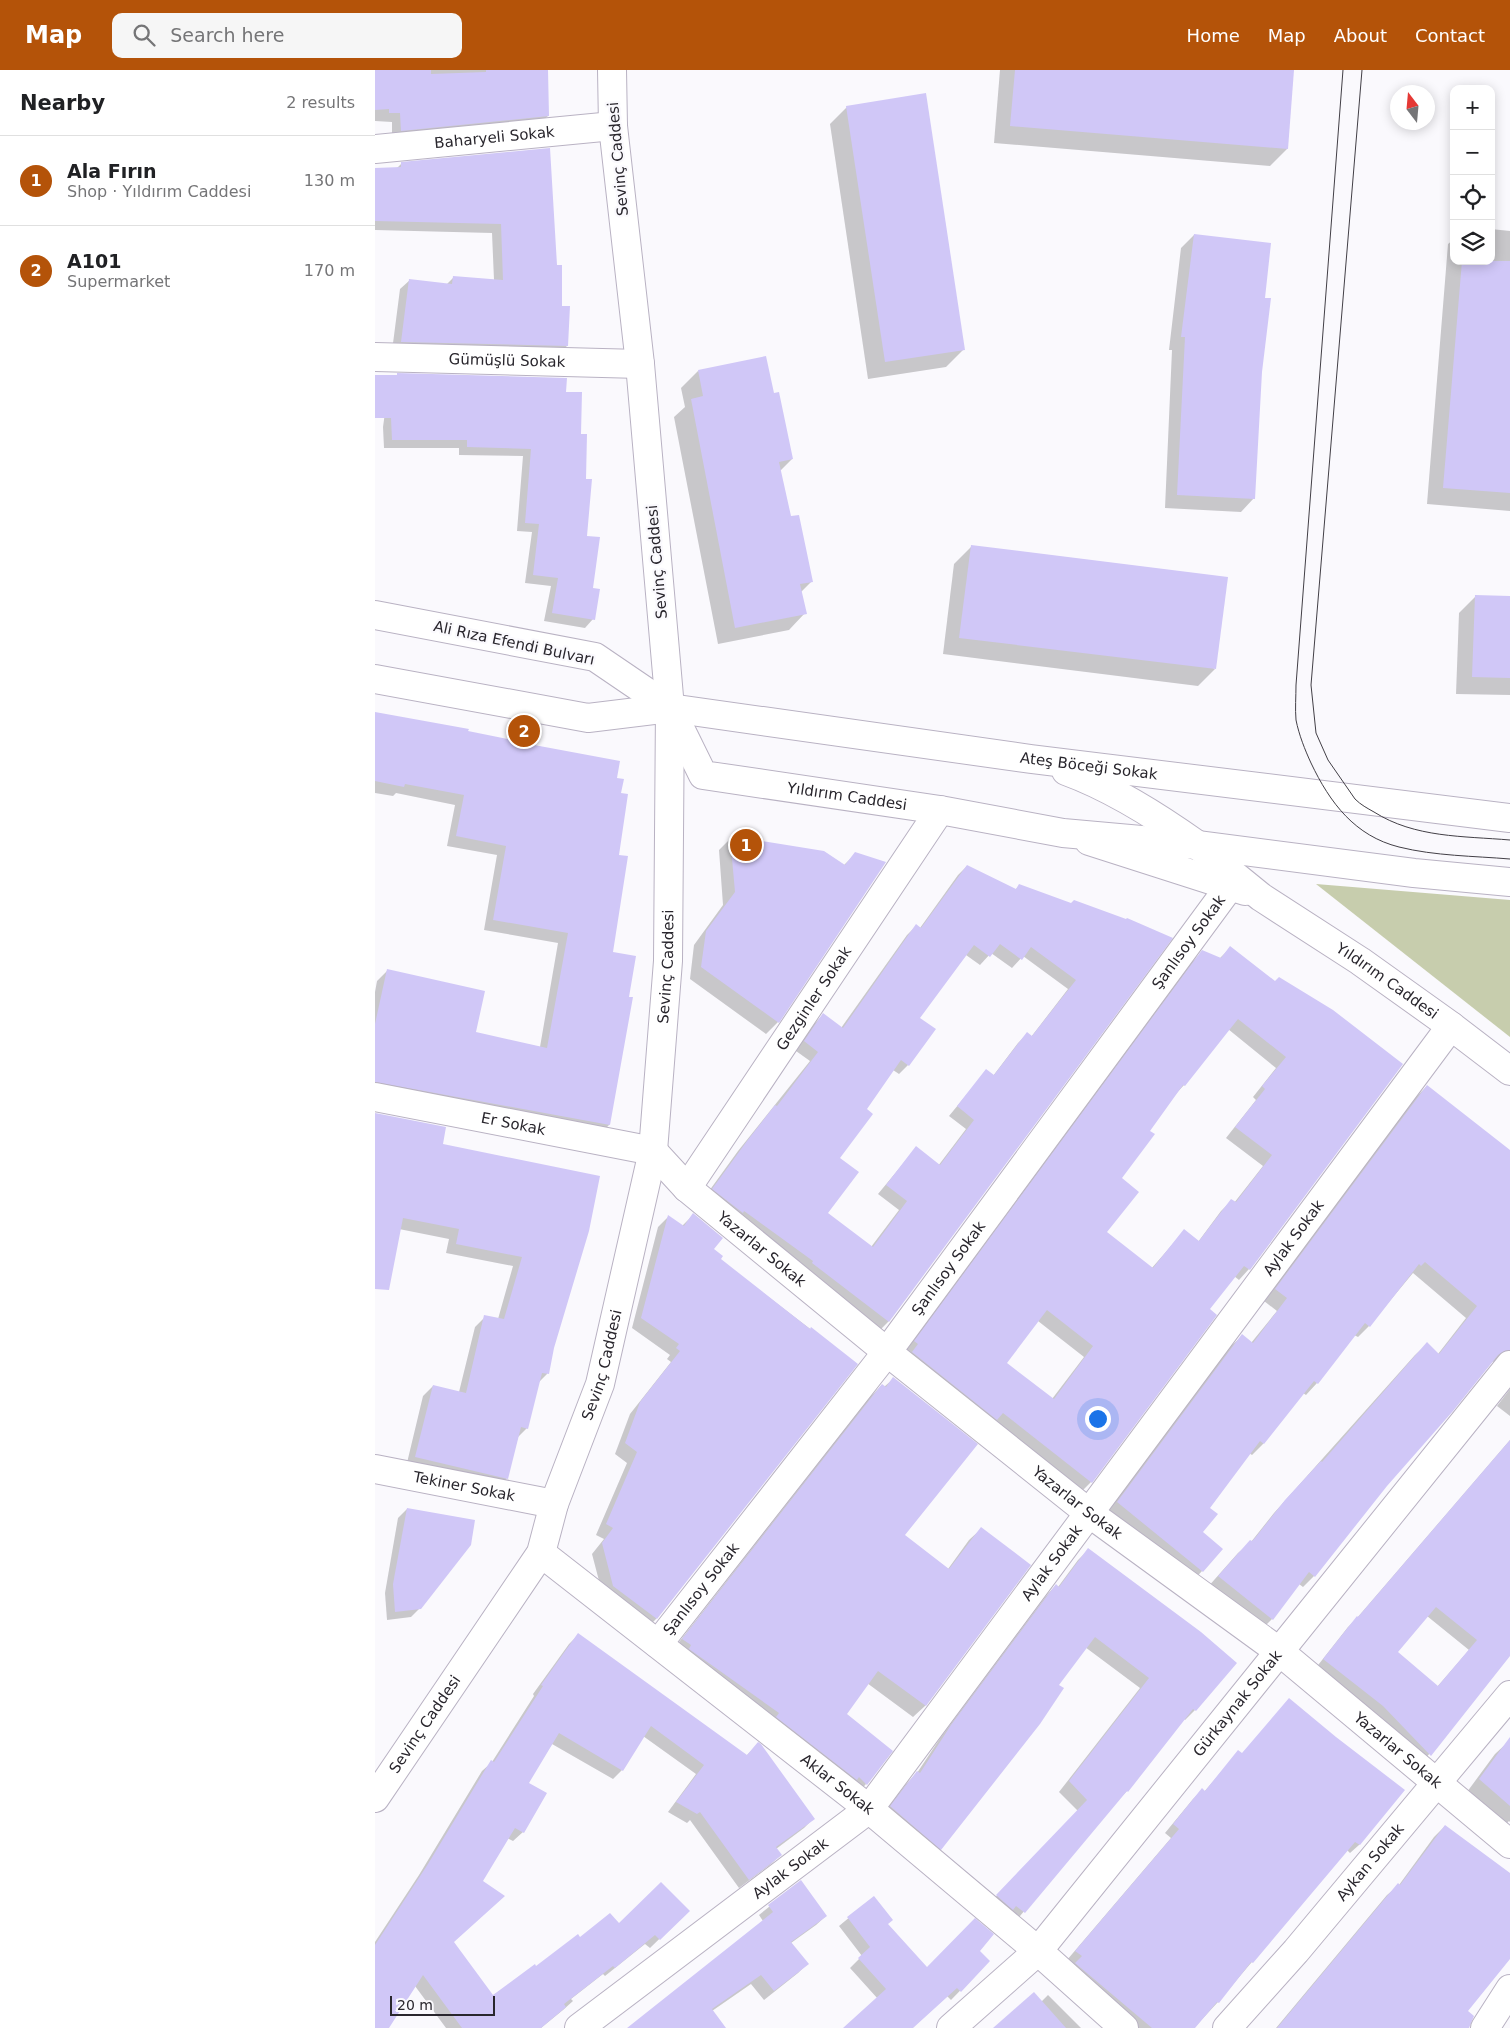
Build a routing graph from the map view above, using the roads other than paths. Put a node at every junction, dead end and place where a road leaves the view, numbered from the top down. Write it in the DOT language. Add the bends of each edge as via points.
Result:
graph roads {
  1 [pos="612,70"];
  2 [pos="613,126"];
  3 [pos="375,149"];
  4 [pos="375,357"];
  5 [pos="640,364"];
  6 [pos="375,615"];
  7 [pos="375,679"];
  8 [pos="670,708"];
  9 [pos="1031,759"];
  10 [pos="940,810"];
  11 [pos="1510,818"];
  12 [pos="1063,833"];
  13 [pos="1197,845"];
  14 [pos="1510,882"];
  15 [pos="1230,886"];
  16 [pos="1261,897"];
  17 [pos="1451,1026"];
  18 [pos="1510,1071"];
  19 [pos="375,1097"];
  20 [pos="653,1150"];
  21 [pos="687,1188"];
  22 [pos="887,1352"];
  23 [pos="1510,1365"];
  24 [pos="375,1469"];
  25 [pos="554,1504"];
  26 [pos="1089,1513"];
  27 [pos="541,1553"];
  28 [pos="658,1644"];
  29 [pos="1280,1652"];
  30 [pos="1510,1695"];
  31 [pos="1437,1784"];
  32 [pos="375,1798"];
  33 [pos="869,1809"];
  34 [pos="1510,1844"];
  35 [pos="1038,1951"];
  36 [pos="1510,1989"];
  37 [pos="579,2028"];
  38 [pos="951,2028"];
  39 [pos="1124,2028"];
  40 [pos="1227,2028"];
  41 [pos="1485,2028"];
  1 -- 2 [label="street, Sevinç Caddesi"];
  2 -- 3 [label="street, Baharyeli Sokak"];
  2 -- 5 [label="street, Sevinç Caddesi"];
  4 -- 5 [label="street, Gümüşlü Sokak"];
  5 -- 8 [label="street, Sevinç Caddesi"];
  6 -- 8 [label="street, Ali Rıza Efendi Bulvarı" via="595,657"];
  7 -- 8 [label="street" via="588,718"];
  8 -- 9 [label="street, Ateş Böceği Sokak"];
  8 -- 10 [label="street, Yıldırım Caddesi" via="703,775"];
  8 -- 20 [label="street, Sevinç Caddesi" via="668,961"];
  9 -- 11 [label="street, Ateş Böceği Sokak"];
  9 -- 13 [label="street" via="1081,776 1163,820"];
  10 -- 12 [label="street, Yıldırım Caddesi"];
  10 -- 21 [label="street, Gezginler Sokak"];
  12 -- 13 [label="street"];
  12 -- 15 [label="street"];
  13 -- 14 [label="street"];
  13 -- 16 [label="street"];
  15 -- 16 [label="street"];
  15 -- 22 [label="street, Şanlısoy Sokak"];
  16 -- 17 [label="street, Yıldırım Caddesi" via="1360,961"];
  17 -- 18 [label="street, Yıldırım Caddesi"];
  17 -- 26 [label="street, Aylak Sokak"];
  19 -- 20 [label="street, Er Sokak"];
  20 -- 21 [label="street, Yazarlar Sokak"];
  20 -- 25 [label="street, Sevinç Caddesi" via="600,1384"];
  21 -- 22 [label="street, Yazarlar Sokak"];
  22 -- 26 [label="street, Yazarlar Sokak"];
  22 -- 28 [label="street, Şanlısoy Sokak"];
  23 -- 29 [label="street, Gürkaynak Sokak"];
  24 -- 25 [label="street, Tekiner Sokak"];
  25 -- 27 [label="street, Sevinç Caddesi"];
  26 -- 29 [label="street, Yazarlar Sokak"];
  26 -- 33 [label="street, Aylak Sokak"];
  27 -- 28 [label="street, Aklar Sokak"];
  27 -- 32 [label="street, Sevinç Caddesi"];
  28 -- 33 [label="street, Aklar Sokak"];
  29 -- 31 [label="street, Yazarlar Sokak"];
  29 -- 35 [label="street, Gürkaynak Sokak"];
  30 -- 31 [label="street, Aykan Sokak"];
  31 -- 34 [label="street, Yazarlar Sokak"];
  31 -- 40 [label="street, Aykan Sokak"];
  33 -- 35 [label="street, Aklar Sokak"];
  33 -- 37 [label="street, Aylak Sokak"];
  35 -- 38 [label="street, Gürkaynak Sokak"];
  35 -- 39 [label="street, Aklar Sokak"];
  36 -- 41 [label="street"];
}
